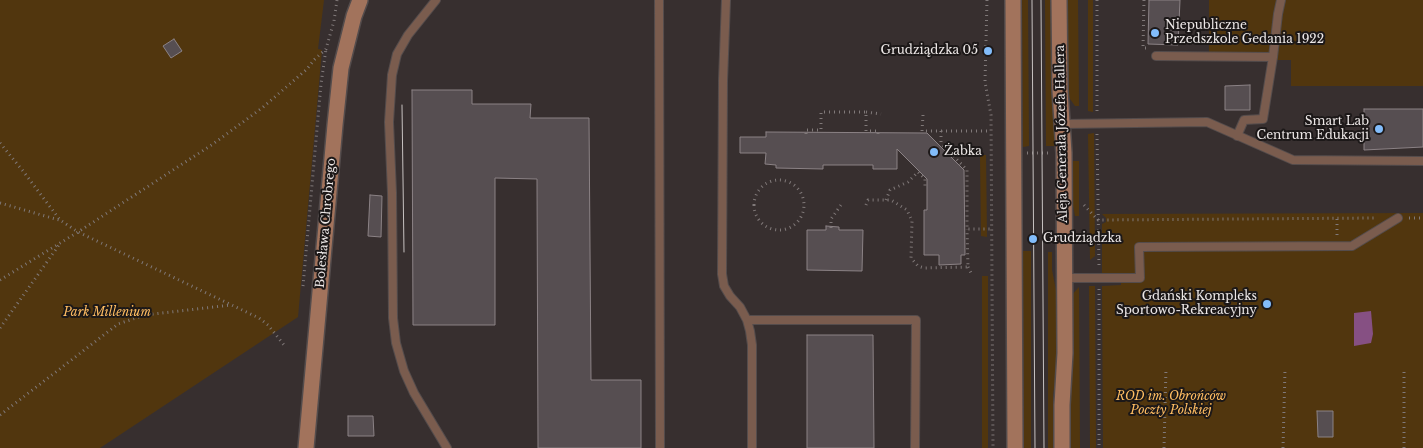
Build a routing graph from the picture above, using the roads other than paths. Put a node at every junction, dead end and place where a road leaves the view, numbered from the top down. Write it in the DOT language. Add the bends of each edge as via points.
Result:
graph roads {
  1 [pos="360,0"];
  2 [pos="436,0"];
  3 [pos="659,0"];
  4 [pos="726,0"];
  5 [pos="1013,0"];
  6 [pos="1059,0"];
  7 [pos="1281,0"];
  8 [pos="1156,56"];
  9 [pos="1273,57"];
  10 [pos="1063,124"];
  11 [pos="1237,136"];
  12 [pos="1423,160"];
  13 [pos="1398,218"];
  14 [pos="1064,278"];
  15 [pos="747,320"];
  16 [pos="306,448"];
  17 [pos="447,448"];
  18 [pos="660,448"];
  19 [pos="752,448"];
  20 [pos="915,448"];
  21 [pos="1015,448"];
  22 [pos="1062,448"];
  1 -- 16 [label="main road, Bolesława Chrobrego" via="341,68"];
  2 -- 17 [label="lane" via="408,35 397,54 392,75 389,122 392,279 396,343 404,371"];
  3 -- 18 [label="lane"];
  4 -- 15 [label="lane" via="722,274 724,286"];
  5 -- 21 [label="main road"];
  6 -- 10 [label="main road, Aleja Generała Józefa Hallera"];
  7 -- 9 [label="lane"];
  8 -- 9 [label="lane"];
  9 -- 11 [label="lane" via="1263,120 1244,120"];
  10 -- 11 [label="lane" via="1207,122"];
  10 -- 14 [label="main road, Aleja Generała Józefa Hallera"];
  11 -- 12 [label="lane" via="1293,160"];
  13 -- 14 [label="lane" via="1352,246 1139,247 1140,278"];
  14 -- 22 [label="main road, Aleja Generała Józefa Hallera"];
  15 -- 19 [label="lane" via="752,345"];
  15 -- 20 [label="lane" via="916,320"];
}
